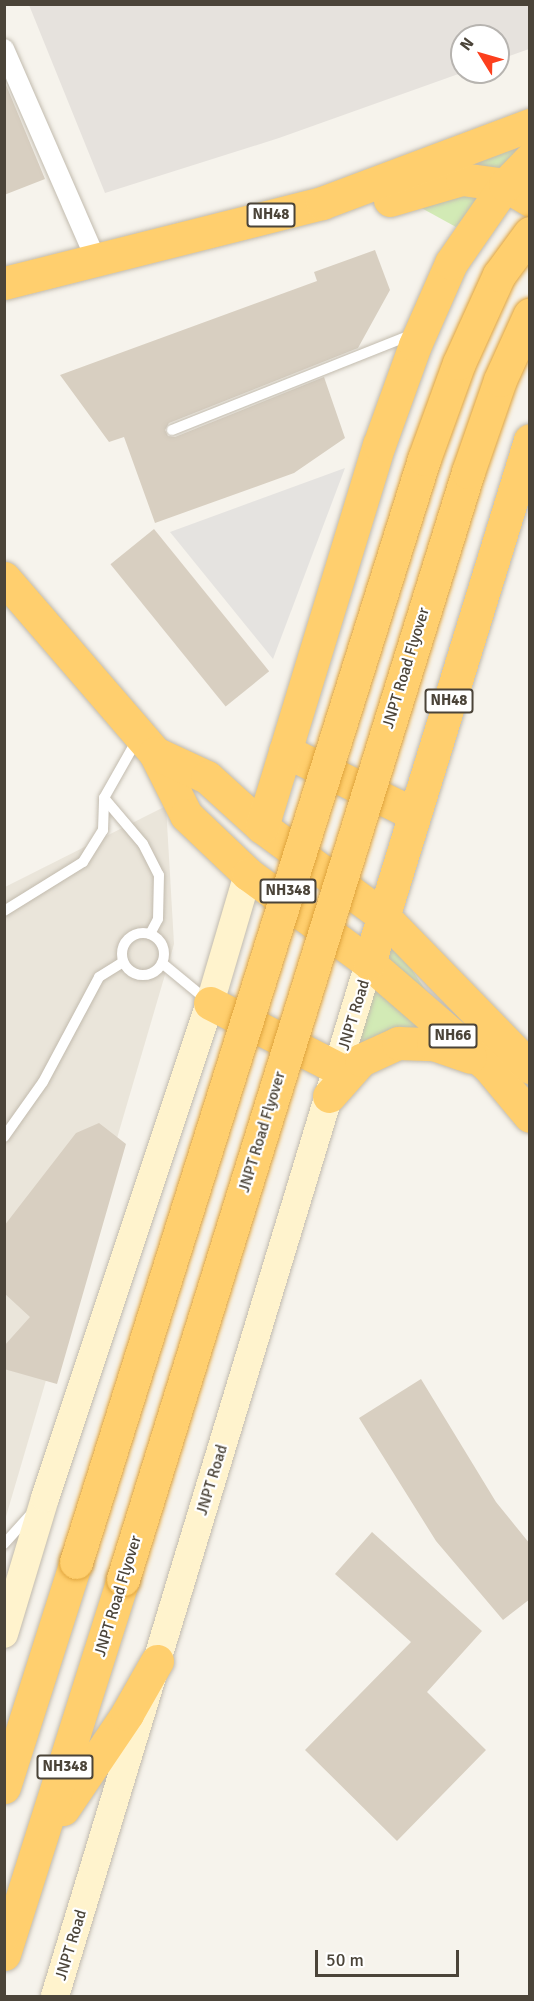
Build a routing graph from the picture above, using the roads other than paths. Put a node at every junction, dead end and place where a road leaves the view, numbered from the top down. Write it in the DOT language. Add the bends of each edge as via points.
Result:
graph roads {
  1 [pos="4,50"];
  2 [pos="530,125"];
  3 [pos="530,159"];
  4 [pos="517,192"];
  5 [pos="322,203"];
  6 [pos="530,233"];
  7 [pos="96,257"];
  8 [pos="4,283"];
  9 [pos="530,314"];
  10 [pos="421,330"];
  11 [pos="172,430"];
  12 [pos="530,440"];
  13 [pos="4,578"];
  14 [pos="147,744"];
  15 [pos="285,751"];
  16 [pos="104,798"];
  17 [pos="414,814"];
  18 [pos="262,827"];
  19 [pos="248,874"];
  20 [pos="4,911"];
  21 [pos="383,916"];
  22 [pos="150,934"];
  23 [pos="123,962"];
  24 [pos="162,963"];
  25 [pos="369,963"];
  26 [pos="210,1003"];
  27 [pos="488,1066"];
  28 [pos="530,1067"];
  29 [pos="333,1082"];
  30 [pos="530,1116"];
  31 [pos="4,1137"];
  32 [pos="45,1498"];
  33 [pos="4,1544"];
  34 [pos="4,1634"];
  35 [pos="157,1661"];
  36 [pos="4,1787"];
  37 [pos="43,1839"];
  38 [pos="4,1954"];
  39 [pos="55,1996"];
  1 -- 7 [label="street"];
  2 -- 5 [label="highway, NH48"];
  3 -- 4 [label="highway"];
  4 -- 5 [label="highway" via="462,179 408,192 360,211"];
  4 -- 10 [label="highway" via="451,263"];
  5 -- 7 [label="highway, NH48"];
  6 -- 36 [label="highway, NH348, bridge" via="499,274 459,363 424,459"];
  7 -- 8 [label="highway, NH48"];
  9 -- 37 [label="highway, JNPT Road Flyover / NH348, bridge" via="500,380 468,472"];
  10 -- 11 [label="lane"];
  10 -- 15 [label="highway" via="379,445"];
  12 -- 17 [label="highway, NH48"];
  13 -- 14 [label="highway"];
  14 -- 16 [label="lane"];
  14 -- 18 [label="highway" via="207,777"];
  14 -- 19 [label="highway" via="186,815"];
  15 -- 17 [label="highway"];
  15 -- 18 [label="highway"];
  16 -- 20 [label="lane" via="103,830 84,862"];
  16 -- 22 [label="lane" via="143,844 159,875 158,918"];
  17 -- 21 [label="highway, NH48"];
  18 -- 21 [label="highway"];
  19 -- 25 [label="highway"];
  19 -- 26 [label="street"];
  21 -- 25 [label="highway, NH48"];
  21 -- 28 [label="highway, NH66"];
  22 -- 23 [label="lane" via="136,934 125,942"];
  22 -- 24 [label="lane" via="161,943"];
  23 -- 24 [label="lane" via="132,972 146,975"];
  23 -- 31 [label="lane" via="99,977 43,1082"];
  24 -- 26 [label="lane"];
  25 -- 27 [label="highway, NH66"];
  25 -- 29 [label="street, JNPT Road"];
  26 -- 29 [label="highway"];
  26 -- 32 [label="street"];
  27 -- 29 [label="highway" via="433,1044 398,1043 361,1060"];
  27 -- 30 [label="highway, NH66"];
  29 -- 35 [label="street, JNPT Road"];
  32 -- 33 [label="lane"];
  32 -- 34 [label="street"];
  35 -- 37 [label="highway" via="127,1714"];
  35 -- 39 [label="street, JNPT Road"];
  37 -- 38 [label="highway, JNPT Road Flyover / NH348"];
}
